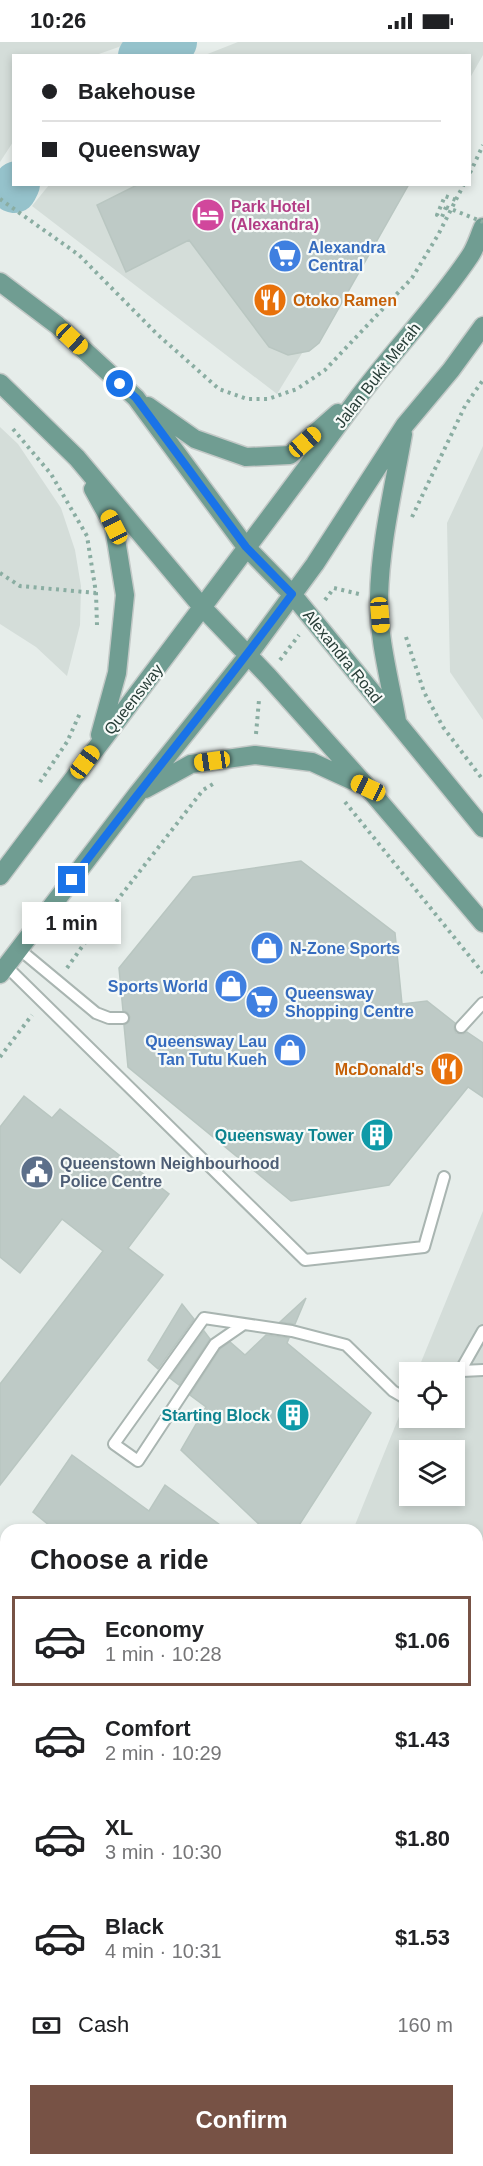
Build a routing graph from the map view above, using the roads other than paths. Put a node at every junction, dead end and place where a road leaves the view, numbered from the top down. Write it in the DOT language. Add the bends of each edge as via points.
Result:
graph roads {
  1 [pos="483,227"];
  2 [pos="0,282"];
  3 [pos="483,326"];
  4 [pos="0,383"];
  5 [pos="364,390"];
  6 [pos="136,398"];
  7 [pos="405,425"];
  8 [pos="77,458"];
  9 [pos="246,547"];
  10 [pos="292,594"];
  11 [pos="202,607"];
  12 [pos="249,654"];
  13 [pos="398,722"];
  14 [pos="97,745"];
  15 [pos="368,788"];
  16 [pos="138,793"];
  17 [pos="483,828"];
  18 [pos="0,876"];
  19 [pos="483,923"];
  20 [pos="19,949"];
  21 [pos="3,970"];
  22 [pos="483,1003"];
  23 [pos="123,1018"];
  24 [pos="461,1027"];
  25 [pos="444,1178"];
  26 [pos="244,1323"];
  27 [pos="483,1330"];
  28 [pos="465,1365"];
  29 [pos="483,1370"];
  30 [pos="465,1371"];
  31 [pos="399,1395"];
  1 -- 5 [label="main road, Jalan Bukit Merah" via="471,254"];
  2 -- 6 [label="main road, Alexandra Road" via="57,325"];
  3 -- 7 [label="main road"];
  4 -- 8 [label="main road"];
  5 -- 6 [label="main road" via="290,455 246,457 195,439"];
  5 -- 9 [label="main road, Jalan Bukit Merah"];
  6 -- 9 [label="main road, Alexandra Road"];
  7 -- 10 [label="main road"];
  7 -- 13 [label="main road" via="382,558 379,599"];
  8 -- 11 [label="main road"];
  8 -- 14 [label="main road" via="114,527 125,596 117,673"];
  9 -- 10 [label="main road, Alexandra Road"];
  9 -- 11 [label="main road, Jalan Bukit Merah"];
  10 -- 12 [label="main road"];
  10 -- 13 [label="main road, Alexandra Road"];
  11 -- 12 [label="main road"];
  11 -- 14 [label="main road, Queensway"];
  12 -- 15 [label="main road"];
  12 -- 16 [label="main road"];
  13 -- 17 [label="main road, Alexandra Road"];
  14 -- 18 [label="main road, Queensway"];
  15 -- 16 [label="main road" via="312,762 255,755 191,764"];
  15 -- 19 [label="main road"];
  16 -- 20 [label="main road"];
  20 -- 21 [label="main road"];
  20 -- 23 [label="lane" via="96,1013"];
  21 -- 25 [label="lane" via="43,1002 305,1260 424,1246"];
  22 -- 24 [label="lane"];
  26 -- 26 [label="lane" via="204,1318 114,1444 138,1461 215,1344"];
  26 -- 31 [label="lane" via="346,1345"];
  27 -- 28 [label="lane"];
  29 -- 30 [label="lane"];
}
